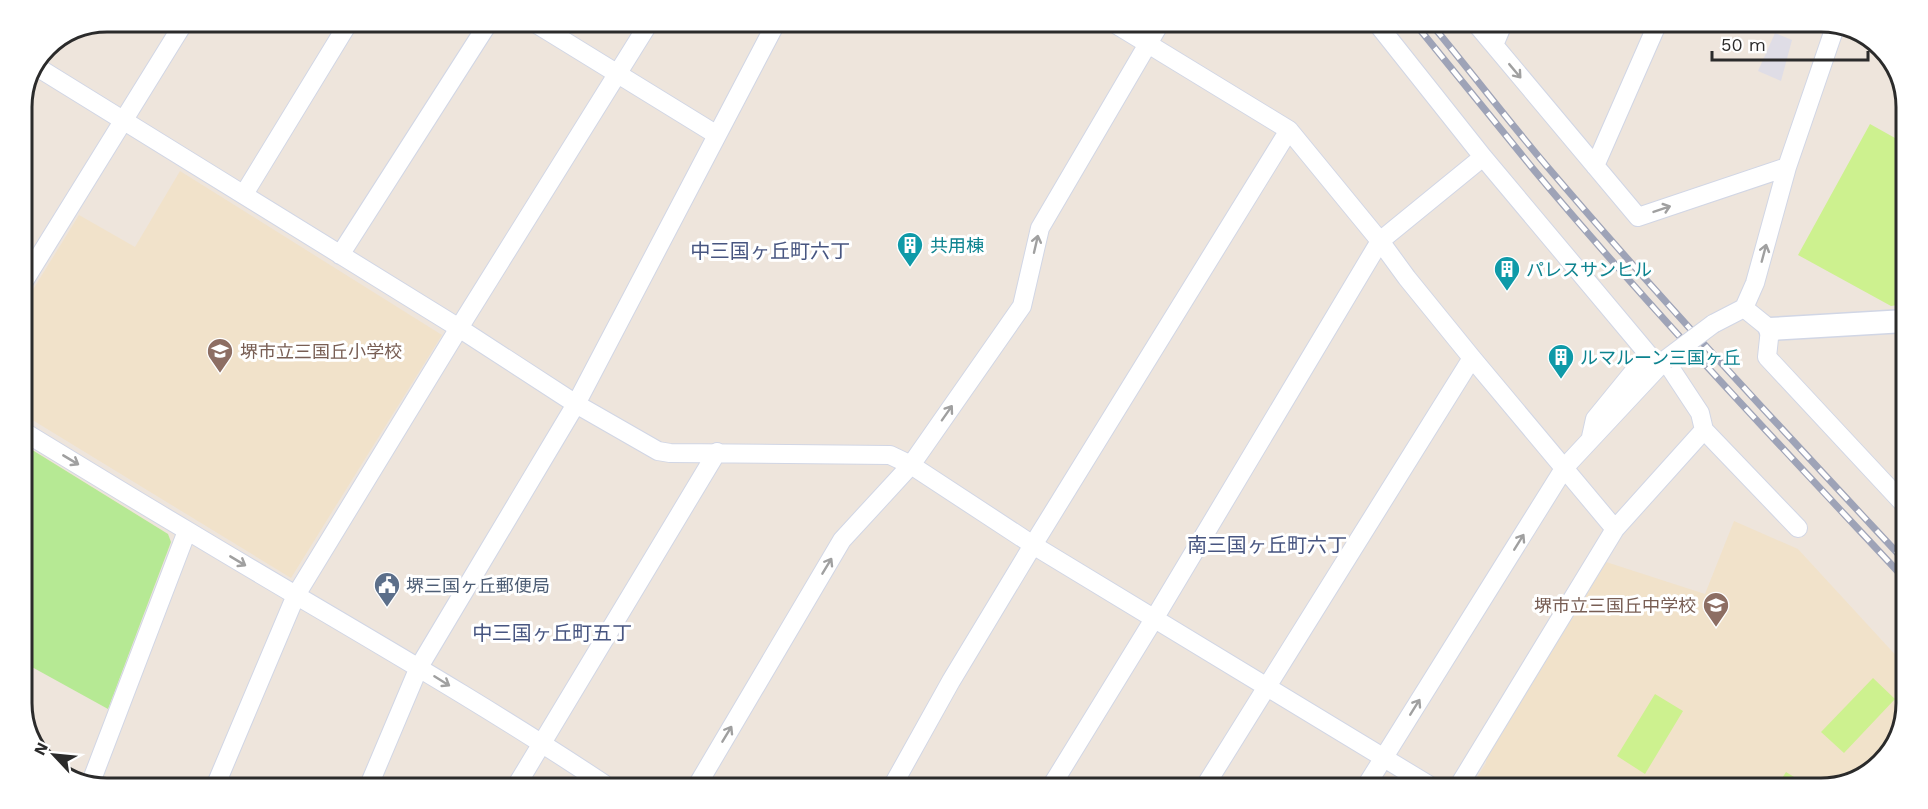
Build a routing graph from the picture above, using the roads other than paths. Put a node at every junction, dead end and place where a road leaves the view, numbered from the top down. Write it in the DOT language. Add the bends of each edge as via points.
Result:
graph roads {
  1 [pos="178,32"];
  2 [pos="342,32"];
  3 [pos="483,32"];
  4 [pos="551,32"];
  5 [pos="643,32"];
  6 [pos="771,32"];
  7 [pos="1129,32"];
  8 [pos="1154,32"];
  9 [pos="1384,32"];
  10 [pos="1483,32"];
  11 [pos="1499,32"];
  12 [pos="1654,32"];
  13 [pos="1833,33"];
  14 [pos="1147,43"];
  15 [pos="1494,45"];
  16 [pos="41,70"];
  17 [pos="617,74"];
  18 [pos="124,120"];
  19 [pos="1289,130"];
  20 [pos="717,135"];
  21 [pos="1483,157"];
  22 [pos="1596,166"];
  23 [pos="1787,167"];
  24 [pos="244,194"];
  25 [pos="1380,241"];
  26 [pos="340,255"];
  27 [pos="32,268"];
  28 [pos="1744,308"];
  29 [pos="1896,322"];
  30 [pos="459,328"];
  31 [pos="1770,329"];
  32 [pos="1472,358"];
  33 [pos="1665,360"];
  34 [pos="576,404"];
  35 [pos="1704,430"];
  36 [pos="32,437"];
  37 [pos="1589,443"];
  38 [pos="717,452"];
  39 [pos="911,465"];
  40 [pos="1565,467"];
  41 [pos="1896,495"];
  42 [pos="1798,528"];
  43 [pos="1615,529"];
  44 [pos="187,531"];
  45 [pos="1033,545"];
  46 [pos="296,595"];
  47 [pos="1154,619"];
  48 [pos="419,667"];
  49 [pos="1266,687"];
  50 [pos="543,743"];
  51 [pos="1384,757"];
  52 [pos="93,776"];
  53 [pos="219,778"];
  54 [pos="372,778"];
  55 [pos="521,778"];
  56 [pos="595,778"];
  57 [pos="702,778"];
  58 [pos="897,778"];
  59 [pos="1056,778"];
  60 [pos="1210,778"];
  61 [pos="1371,778"];
  62 [pos="1418,778"];
  63 [pos="1463,778"];
  1 -- 18 [label="street"];
  2 -- 24 [label="street"];
  3 -- 26 [label="street"];
  4 -- 17 [label="street"];
  5 -- 17 [label="street"];
  6 -- 20 [label="street"];
  7 -- 14 [label="street"];
  8 -- 14 [label="street"];
  9 -- 21 [label="street"];
  10 -- 15 [label="street"];
  11 -- 15 [label="street"];
  12 -- 22 [label="street"];
  13 -- 23 [label="street"];
  14 -- 19 [label="street"];
  39 -- 14 [label="street, one-way" via="1022,306 1040,228"];
  15 -- 22 [label="street, one-way"];
  16 -- 18 [label="street"];
  17 -- 20 [label="street"];
  17 -- 30 [label="street"];
  18 -- 24 [label="street"];
  18 -- 27 [label="street"];
  19 -- 25 [label="street"];
  19 -- 45 [label="street"];
  20 -- 34 [label="street"];
  21 -- 25 [label="street"];
  21 -- 37 [label="street" via="1648,354 1595,419"];
  22 -- 23 [label="street, one-way" via="1638,217"];
  28 -- 23 [label="street, one-way" via="1755,283"];
  24 -- 26 [label="street"];
  25 -- 32 [label="street"];
  25 -- 47 [label="street"];
  26 -- 30 [label="street"];
  28 -- 31 [label="street"];
  28 -- 33 [label="street, bridge" via="1713,324"];
  29 -- 31 [label="street"];
  30 -- 34 [label="street"];
  30 -- 46 [label="street"];
  31 -- 41 [label="street" via="1767,357"];
  32 -- 40 [label="street"];
  32 -- 49 [label="street"];
  33 -- 35 [label="street" via="1700,413"];
  33 -- 37 [label="street"];
  34 -- 38 [label="street" via="658,451"];
  34 -- 48 [label="street"];
  35 -- 42 [label="street"];
  35 -- 43 [label="street"];
  36 -- 44 [label="street, one-way"];
  37 -- 40 [label="street"];
  38 -- 39 [label="street" via="890,455"];
  38 -- 50 [label="street"];
  39 -- 45 [label="street"];
  57 -- 39 [label="street, one-way" via="842,540"];
  40 -- 43 [label="street"];
  51 -- 40 [label="street, one-way"];
  43 -- 63 [label="street"];
  44 -- 46 [label="street, one-way"];
  44 -- 52 [label="street"];
  45 -- 47 [label="street"];
  45 -- 58 [label="street"];
  46 -- 48 [label="street"];
  46 -- 53 [label="street"];
  47 -- 49 [label="street"];
  47 -- 59 [label="street"];
  48 -- 50 [label="street, one-way"];
  48 -- 54 [label="street"];
  49 -- 51 [label="street"];
  49 -- 60 [label="street"];
  50 -- 55 [label="street"];
  50 -- 56 [label="street"];
  51 -- 61 [label="street"];
  51 -- 62 [label="street"];
}
